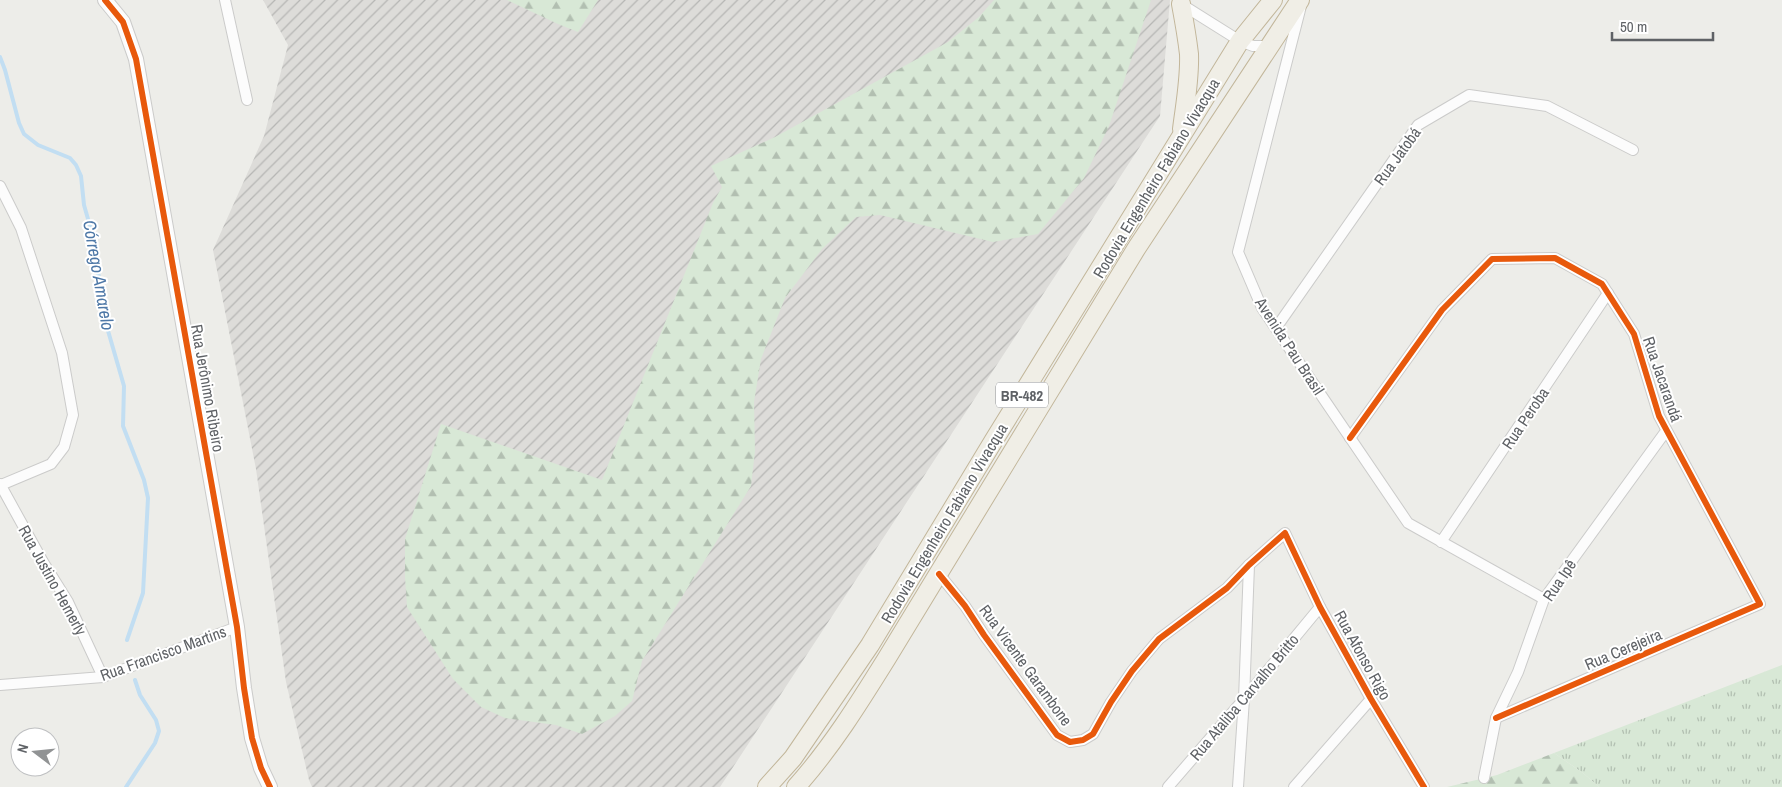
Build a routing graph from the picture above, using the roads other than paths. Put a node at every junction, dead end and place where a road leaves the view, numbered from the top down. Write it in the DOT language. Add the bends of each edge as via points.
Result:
graph roads {
  1 [pos="105,0"];
  2 [pos="225,0"];
  3 [pos="1273,0"];
  4 [pos="1301,0"];
  5 [pos="1181,2"];
  6 [pos="1240,41"];
  7 [pos="1268,46"];
  8 [pos="247,100"];
  9 [pos="1182,134"];
  10 [pos="1633,150"];
  11 [pos="0,186"];
  12 [pos="1137,210"];
  13 [pos="1136,249"];
  14 [pos="1608,293"];
  15 [pos="1276,328"];
  16 [pos="1666,431"];
  17 [pos="1350,438"];
  18 [pos="994,440"];
  19 [pos="1013,453"];
  20 [pos="1,484"];
  21 [pos="1285,533"];
  22 [pos="1442,542"];
  23 [pos="1249,565"];
  24 [pos="939,574"];
  25 [pos="1544,600"];
  26 [pos="1760,604"];
  27 [pos="1320,607"];
  28 [pos="237,627"];
  29 [pos="870,645"];
  30 [pos="887,658"];
  31 [pos="104,677"];
  32 [pos="0,685"];
  33 [pos="1244,699"];
  34 [pos="1371,699"];
  35 [pos="1496,718"];
  36 [pos="1484,778"];
  37 [pos="270,787"];
  38 [pos="767,787"];
  39 [pos="796,787"];
  40 [pos="1168,787"];
  41 [pos="1238,787"];
  42 [pos="1294,787"];
  43 [pos="1424,787"];
  1 -- 28 [label="street, Rua Jerônimo Ribeiro" via="123,22 136,59"];
  2 -- 8 [label="street"];
  3 -- 6 [label="highway, Rodovia Engenheiro Fabiano Vivacqua / BR-482"];
  4 -- 7 [label="highway, Rodovia Engenheiro Fabiano Vivacqua / BR-482"];
  4 -- 15 [label="street, Avenida Pau Brasil" via="1238,252 1262,308"];
  5 -- 6 [label="street"];
  5 -- 9 [label="highway" via="1189,56"];
  6 -- 7 [label="street" via="1253,46"];
  6 -- 9 [label="highway, Rodovia Engenheiro Fabiano Vivacqua / BR-482"];
  7 -- 13 [label="highway, Rodovia Engenheiro Fabiano Vivacqua / BR-482"];
  9 -- 12 [label="highway, Rodovia Engenheiro Fabiano Vivacqua / BR-482"];
  10 -- 15 [label="street, Rua Jatobá" via="1547,106 1469,95 1418,124"];
  11 -- 20 [label="street" via="21,228 62,353 73,415 64,447 51,464"];
  12 -- 13 [label="highway"];
  12 -- 18 [label="highway, Rodovia Engenheiro Fabiano Vivacqua / BR-482"];
  13 -- 19 [label="highway, Rodovia Engenheiro Fabiano Vivacqua / BR-482"];
  14 -- 16 [label="street, Rua Jacarandá" via="1634,334 1658,416"];
  14 -- 17 [label="street, Rua Jacarandá" via="1602,284 1555,258 1492,259 1442,310"];
  14 -- 22 [label="street, Rua Peroba"];
  15 -- 17 [label="street, Avenida Pau Brasil"];
  16 -- 25 [label="street, Rua Ipê"];
  16 -- 26 [label="street, Rua Jacarandá"];
  17 -- 22 [label="street, Avenida Pau Brasil" via="1408,523"];
  18 -- 19 [label="highway"];
  18 -- 29 [label="highway, Rodovia Engenheiro Fabiano Vivacqua / BR-482"];
  19 -- 24 [label="highway, Rodovia Engenheiro Fabiano Vivacqua / BR-482"];
  20 -- 31 [label="street, Rua Justino Hemerly" via="68,602"];
  21 -- 23 [label="street, Rua Vicente Garambone"];
  21 -- 27 [label="street, Rua Afonso Rigo"];
  22 -- 25 [label="street, Avenida Pau Brasil"];
  23 -- 24 [label="street, Rua Vicente Garambone" via="1227,588 1159,639 1132,671 1093,734 1070,742 1057,735 984,636 966,606"];
  23 -- 33 [label="street"];
  24 -- 30 [label="highway, Rodovia Engenheiro Fabiano Vivacqua / BR-482"];
  25 -- 35 [label="street, Rua Ipê" via="1518,672"];
  26 -- 35 [label="street, Rua Cerejeira"];
  27 -- 33 [label="street, Rua Ataliba Carvalho Britto"];
  27 -- 34 [label="street, Rua Afonso Rigo"];
  28 -- 31 [label="street, Rua Francisco Martins"];
  28 -- 37 [label="street, Rua Jerônimo Ribeiro" via="252,738"];
  29 -- 30 [label="highway"];
  29 -- 38 [label="highway, Rodovia Engenheiro Fabiano Vivacqua / BR-482" via="794,758"];
  30 -- 39 [label="highway, Rodovia Engenheiro Fabiano Vivacqua / BR-482" via="847,720"];
  31 -- 32 [label="street, Rua Francisco Martins"];
  33 -- 40 [label="street, Rua Ataliba Carvalho Britto"];
  33 -- 41 [label="street"];
  34 -- 42 [label="street"];
  34 -- 43 [label="street, Rua Afonso Rigo"];
  35 -- 36 [label="street, Rua Ipê"];
}
